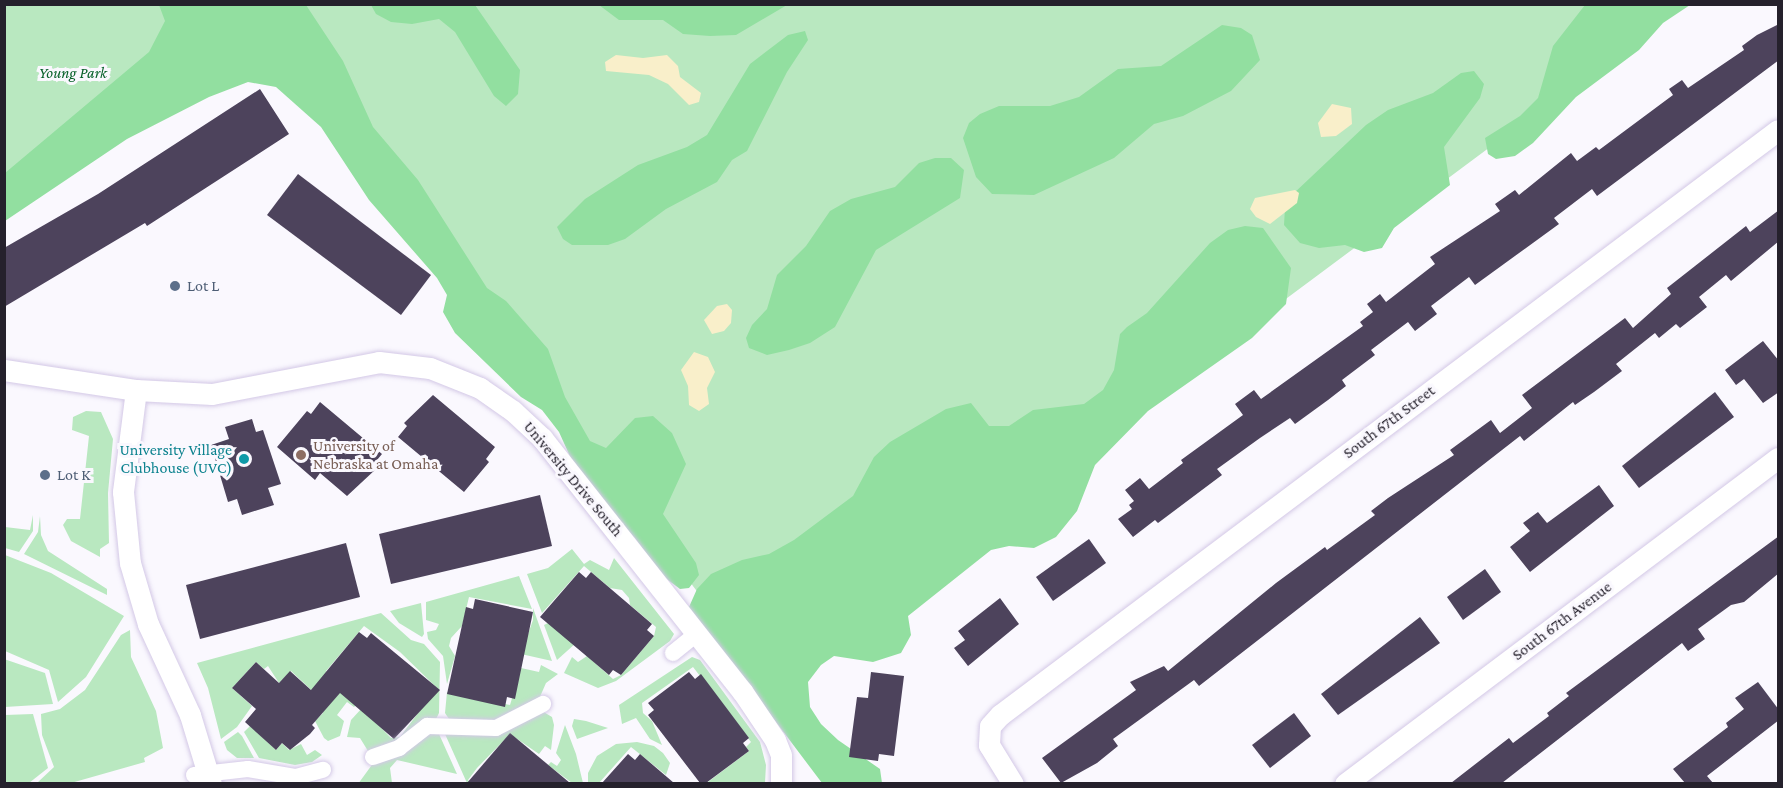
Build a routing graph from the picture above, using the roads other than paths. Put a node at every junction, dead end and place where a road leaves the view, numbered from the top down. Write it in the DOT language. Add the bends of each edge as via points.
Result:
graph roads {
  1 [pos="1779,130"];
  2 [pos="4,370"];
  3 [pos="136,390"];
  4 [pos="1779,458"];
  5 [pos="698,633"];
  6 [pos="673,653"];
  7 [pos="543,704"];
  8 [pos="373,757"];
  9 [pos="323,770"];
  10 [pos="205,777"];
  11 [pos="781,783"];
  12 [pos="1013,783"];
  13 [pos="1345,783"];
  1 -- 12 [label="street, South 67th Street" via="1000,715 990,726 989,745"];
  2 -- 3 [label="street, University Drive South"];
  3 -- 5 [label="street, University Drive South" via="242,391 379,362 430,368 458,377 496,398 542,438"];
  3 -- 10 [label="street" via="123,492 130,563 148,624 190,715"];
  4 -- 13 [label="street, South 67th Avenue"];
  5 -- 6 [label="street"];
  5 -- 11 [label="street, University Drive South" via="775,740 781,755"];
  7 -- 8 [label="street" via="496,728 427,726 399,748"];
  9 -- 10 [label="street" via="296,777 248,770"];
}
